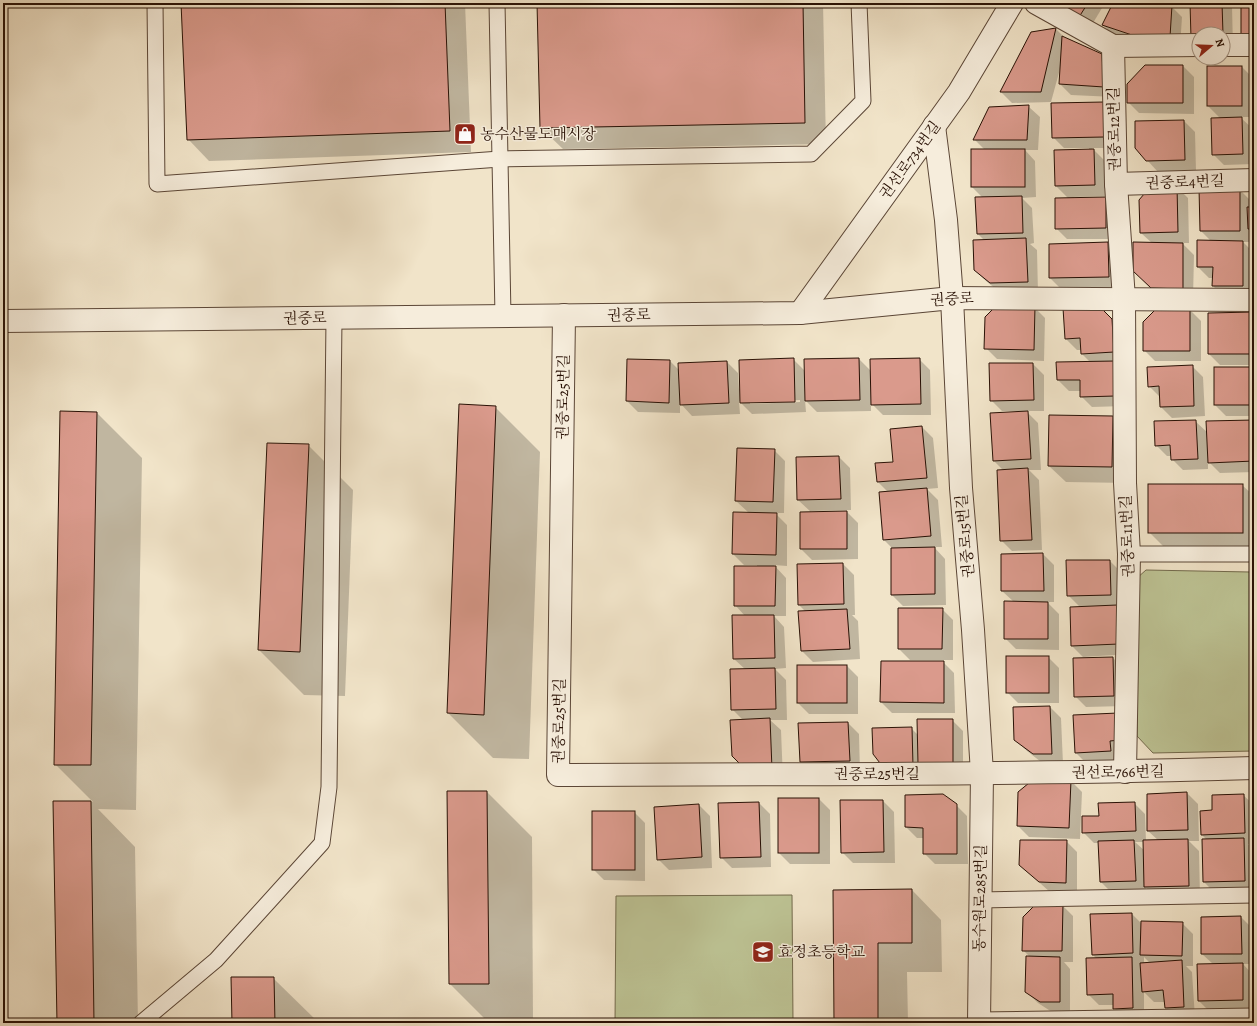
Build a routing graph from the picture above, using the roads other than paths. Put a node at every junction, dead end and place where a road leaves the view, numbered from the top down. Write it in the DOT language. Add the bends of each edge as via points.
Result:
graph roads {
  1 [pos="155,3"];
  2 [pos="497,3"];
  3 [pos="859,3"];
  4 [pos="1012,3"];
  5 [pos="1036,3"];
  6 [pos="1191,45"];
  7 [pos="1231,45"];
  8 [pos="1254,45"];
  9 [pos="1113,46"];
  10 [pos="934,126"];
  11 [pos="500,159"];
  12 [pos="1254,180"];
  13 [pos="1116,184"];
  14 [pos="952,298"];
  15 [pos="1124,299"];
  16 [pos="1254,300"];
  17 [pos="800,313"];
  18 [pos="564,315"];
  19 [pos="504,316"];
  20 [pos="334,318"];
  21 [pos="3,321"];
  22 [pos="1129,554"];
  23 [pos="1254,554"];
  24 [pos="1254,768"];
  25 [pos="1125,772"];
  26 [pos="982,773"];
  27 [pos="1254,895"];
  28 [pos="980,900"];
  29 [pos="1254,1016"];
  30 [pos="979,1021"];
  31 [pos="141,1023"];
  1 -- 11 [label="lane" via="157,184"];
  2 -- 11 [label="lane"];
  3 -- 11 [label="lane" via="863,101 811,154"];
  4 -- 10 [label="street, 권선로734번길" via="959,92"];
  5 -- 9 [label="street"];
  6 -- 9 [label="street"];
  7 -- 8 [label="street"];
  9 -- 13 [label="street, 권중로12번길"];
  10 -- 14 [label="street, 권중로15번길" via="946,220"];
  10 -- 17 [label="street, 권선로734번길"];
  11 -- 19 [label="lane"];
  12 -- 13 [label="street, 권중로4번길"];
  13 -- 15 [label="street, 권중로12번길"];
  14 -- 15 [label="street, 권중로"];
  14 -- 17 [label="street, 권중로"];
  14 -- 26 [label="street, 권중로15번길" via="961,488 974,630"];
  15 -- 16 [label="street, 권중로"];
  15 -- 22 [label="street, 권중로11번길" via="1125,483"];
  17 -- 18 [label="street, 권중로"];
  18 -- 19 [label="street, 권중로"];
  18 -- 26 [label="street, 권중로25번길" via="558,775"];
  19 -- 20 [label="street, 권중로"];
  20 -- 21 [label="street, 권중로"];
  20 -- 31 [label="lane" via="329,786 322,843 216,960"];
  22 -- 23 [label="lane"];
  22 -- 25 [label="street, 권중로11번길"];
  24 -- 25 [label="street, 권선로766번길"];
  25 -- 26 [label="street, 권선로766번길"];
  26 -- 28 [label="street, 동수원로285번길"];
  27 -- 28 [label="lane"];
  28 -- 30 [label="street, 동수원로285번길"];
  29 -- 30 [label="lane"];
}
